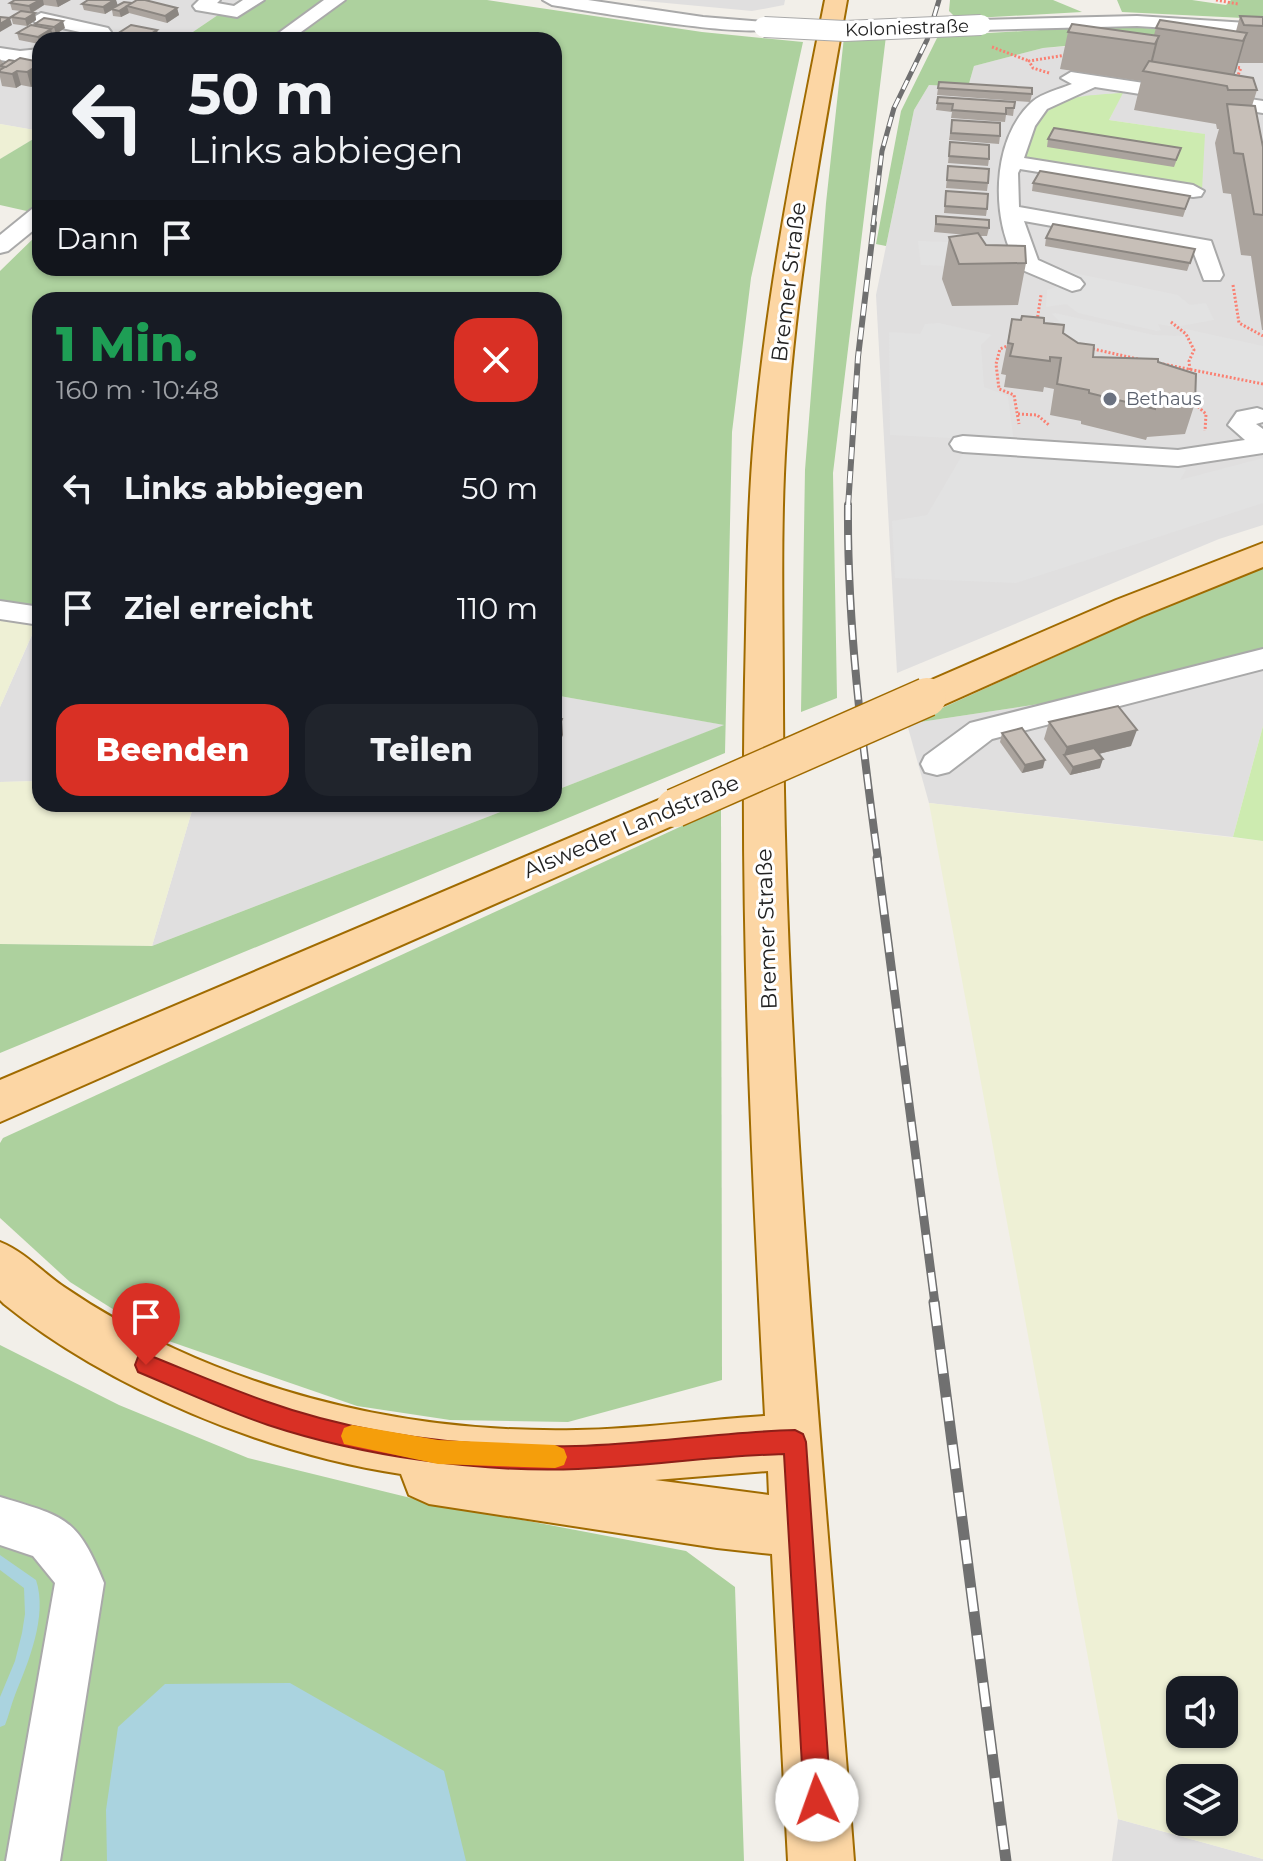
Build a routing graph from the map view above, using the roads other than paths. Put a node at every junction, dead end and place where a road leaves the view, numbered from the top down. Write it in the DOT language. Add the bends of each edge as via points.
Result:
graph roads {
  1 [pos="211,0"];
  2 [pos="255,0"];
  3 [pos="552,0"];
  4 [pos="836,0"];
  5 [pos="333,1"];
  6 [pos="41,18"];
  7 [pos="1263,29"];
  8 [pos="102,32"];
  9 [pos="289,32"];
  10 [pos="0,54"];
  11 [pos="32,56"];
  12 [pos="1054,75"];
  13 [pos="1094,81"];
  14 [pos="1263,107"];
  15 [pos="1012,162"];
  16 [pos="1193,191"];
  17 [pos="1010,212"];
  18 [pos="32,220"];
  19 [pos="0,246"];
  20 [pos="1212,275"];
  21 [pos="1072,284"];
  22 [pos="1261,434"];
  23 [pos="963,444"];
  24 [pos="1263,554"];
  25 [pos="0,610"];
  26 [pos="32,615"];
  27 [pos="1263,659"];
  28 [pos="937,764"];
  29 [pos="0,1102"];
  30 [pos="0,1266"];
  31 [pos="0,1310"];
  32 [pos="795,1442"];
  33 [pos="0,1521"];
  34 [pos="800,1527"];
  35 [pos="33,1861"];
  36 [pos="821,1861"];
  1 -- 2 [label="street" via="202,6 237,12"];
  3 -- 7 [label="street, Koloniestraße, bridge" via="703,22 845,31 1137,21"];
  4 -- 32 [label="main road, Bremer Straße" via="789,252 770,437 765,552 763,816 770,1062"];
  5 -- 9 [label="street"];
  6 -- 8 [label="street"];
  10 -- 11 [label="street"];
  12 -- 13 [label="street"];
  13 -- 14 [label="street"];
  13 -- 15 [label="street" via="1040,105 1025,126"];
  15 -- 16 [label="street"];
  15 -- 17 [label="street" via="1006,198"];
  17 -- 20 [label="street" via="1203,246"];
  17 -- 21 [label="street" via="1036,267"];
  18 -- 19 [label="street"];
  22 -- 23 [label="street" via="1178,458"];
  24 -- 29 [label="main road, Alsweder Landstraße, bridge"];
  25 -- 26 [label="street"];
  27 -- 28 [label="street" via="981,731"];
  30 -- 32 [label="main road" via="44,1305 146,1365 267,1413 341,1434 438,1452 577,1458"];
  31 -- 34 [label="main road" via="135,1383 334,1457 434,1477"];
  32 -- 34 [label="main road, Bremer Straße"];
  33 -- 35 [label="street" via="52,1538 71,1558 80,1583"];
  34 -- 36 [label="main road, Bremer Straße"];
}
